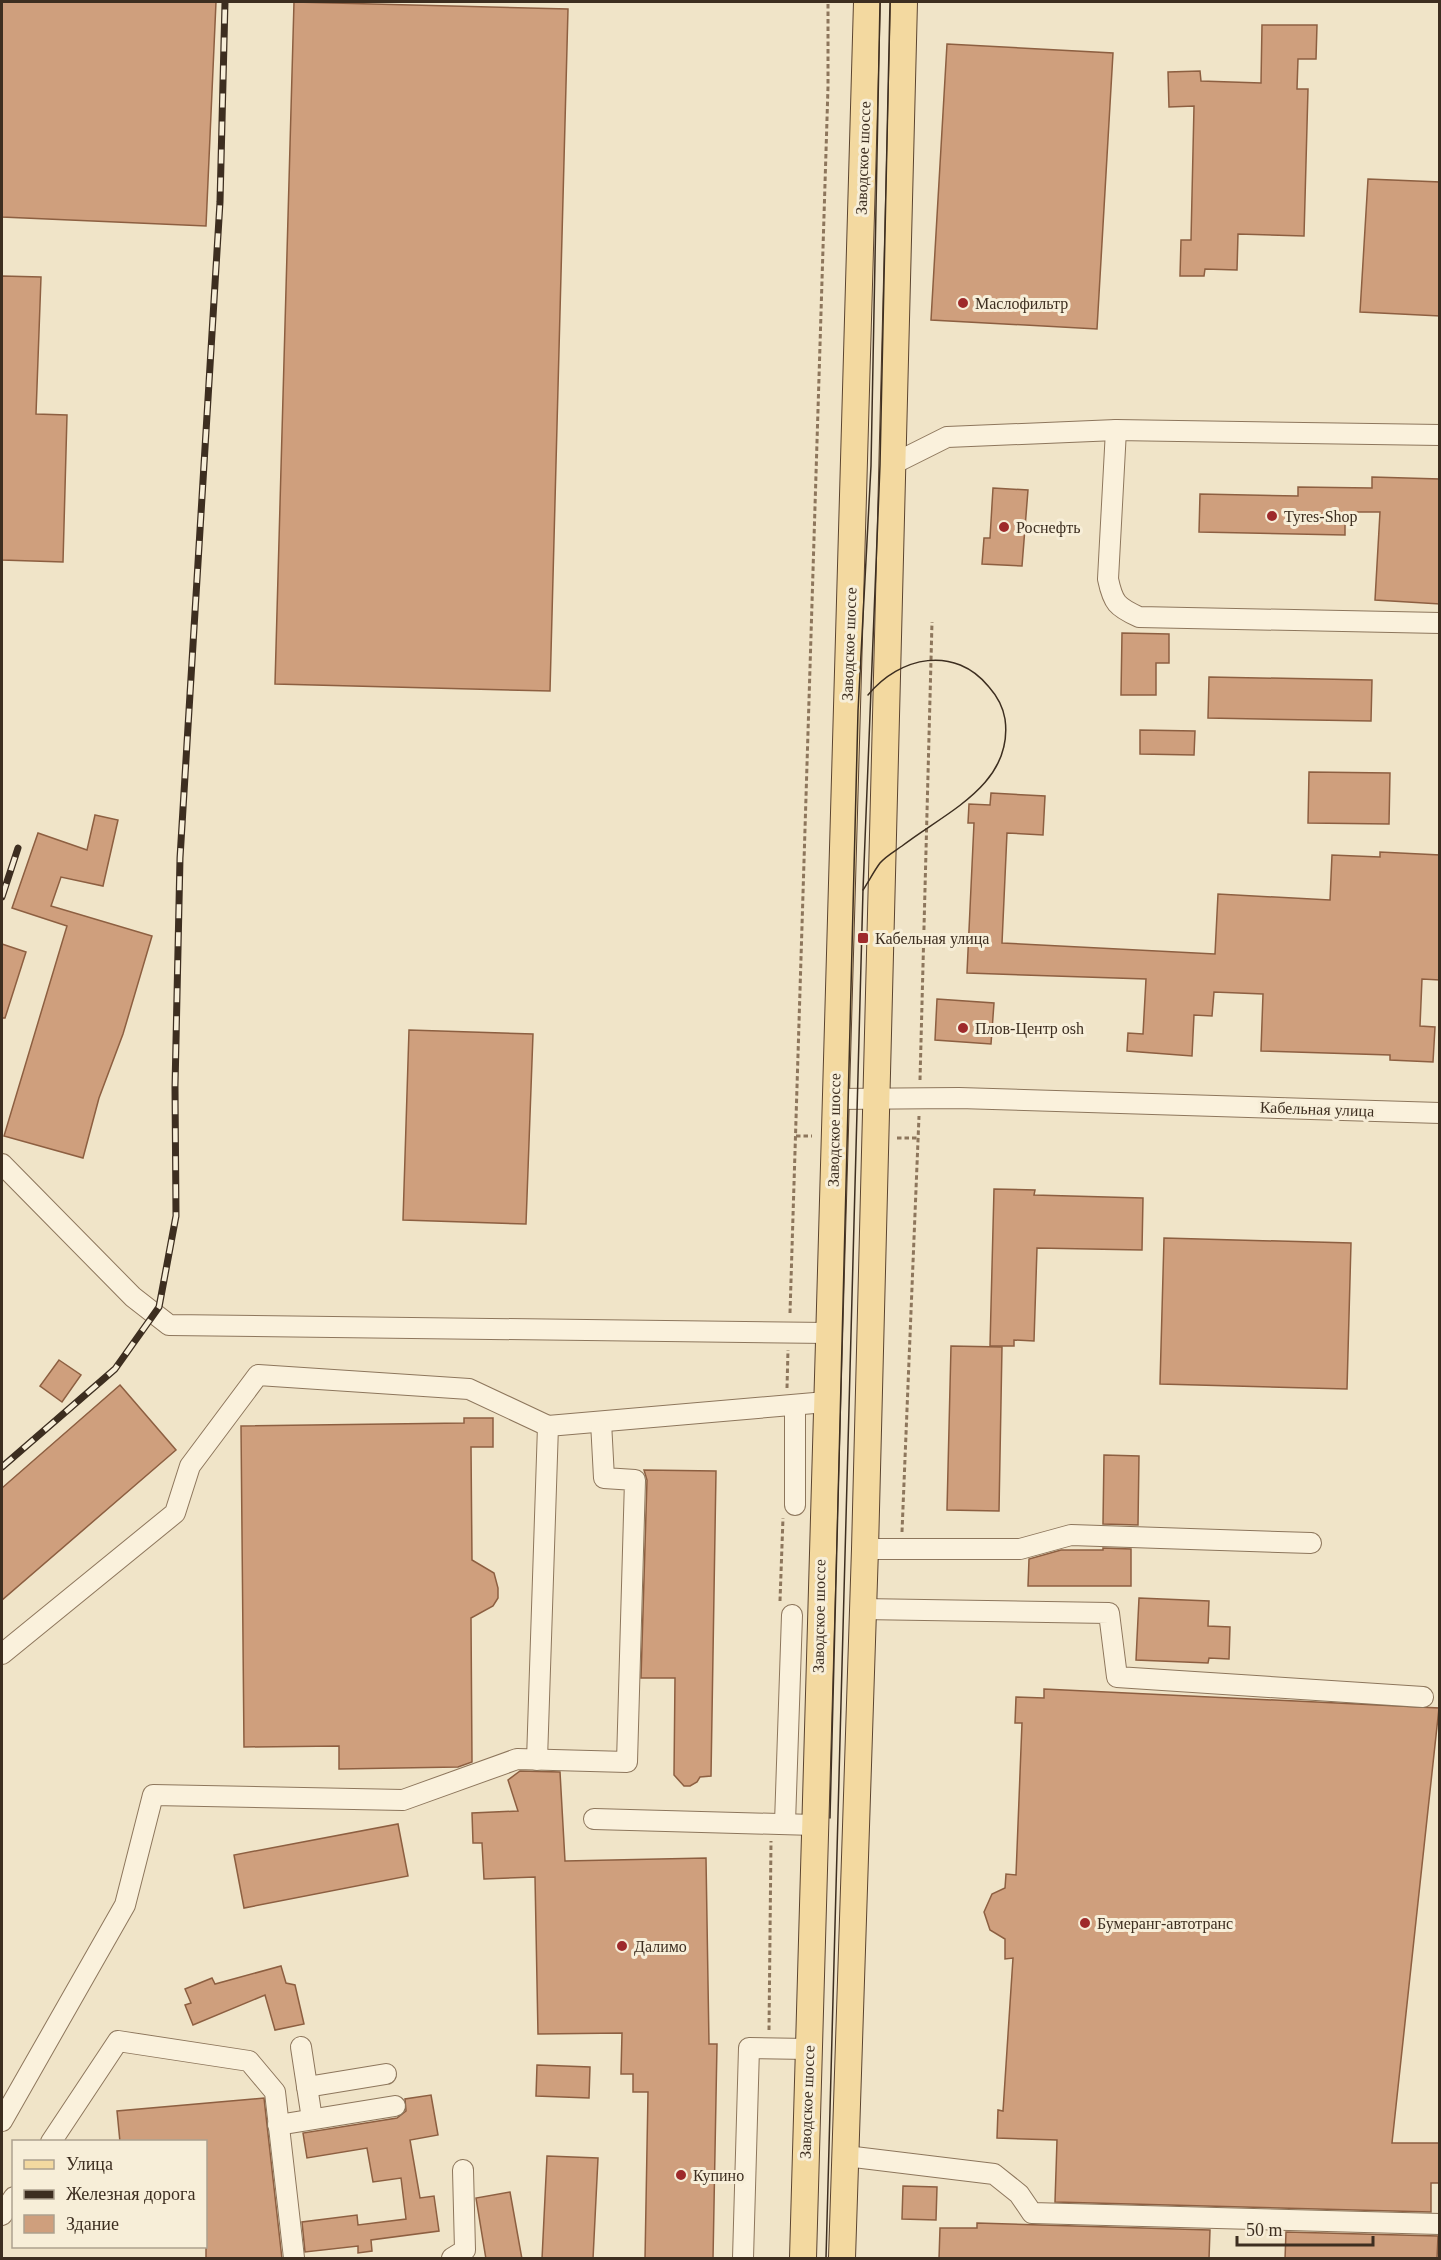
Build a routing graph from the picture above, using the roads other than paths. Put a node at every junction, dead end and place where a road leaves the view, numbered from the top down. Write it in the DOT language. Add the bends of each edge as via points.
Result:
graph roads {
  1 [pos="867,2"];
  2 [pos="904,2"];
  3 [pos="1116,430"];
  4 [pos="1440,435"];
  5 [pos="893,464"];
  6 [pos="854,467"];
  7 [pos="1440,622"];
  8 [pos="875,1097"];
  9 [pos="834,1099"];
  10 [pos="1440,1113"];
  11 [pos="2,1164"];
  12 [pos="828,1333"];
  13 [pos="826,1402"];
  14 [pos="791,1406"];
  15 [pos="601,1422"];
  16 [pos="548,1426"];
  17 [pos="789,1509"];
  18 [pos="1311,1543"];
  19 [pos="865,1549"];
  20 [pos="862,1609"];
  21 [pos="786,1612"];
  22 [pos="2,1654"];
  23 [pos="1423,1697"];
  24 [pos="537,1760"];
  25 [pos="594,1819"];
  26 [pos="778,1823"];
  27 [pos="814,1825"];
  28 [pos="301,2047"];
  29 [pos="808,2049"];
  30 [pos="386,2074"];
  31 [pos="307,2087"];
  32 [pos="395,2106"];
  33 [pos="312,2119"];
  34 [pos="2,2121"];
  35 [pos="278,2124"];
  36 [pos="52,2140"];
  37 [pos="846,2156"];
  38 [pos="463,2170"];
  39 [pos="12,2200"];
  40 [pos="2,2215"];
  41 [pos="1440,2224"];
  42 [pos="294,2259"];
  43 [pos="452,2259"];
  44 [pos="743,2259"];
  45 [pos="802,2259"];
  46 [pos="842,2259"];
  1 -- 6 [label="main road, Заводское шоссе"];
  2 -- 5 [label="main road"];
  3 -- 4 [label="street"];
  3 -- 5 [label="street" via="947,437"];
  3 -- 7 [label="street" via="1108,579 1118,608 1139,617"];
  5 -- 6 [label="main road"];
  5 -- 8 [label="main road"];
  6 -- 9 [label="main road, Заводское шоссе"];
  8 -- 9 [label="street, Кабельная улица"];
  8 -- 10 [label="street, Кабельная улица"];
  8 -- 19 [label="main road"];
  9 -- 12 [label="main road, Заводское шоссе"];
  11 -- 12 [label="street" via="133,1297 169,1326"];
  12 -- 13 [label="main road, Заводское шоссе"];
  13 -- 14 [label="street"];
  13 -- 27 [label="main road, Заводское шоссе"];
  14 -- 15 [label="street"];
  14 -- 17 [label="street"];
  15 -- 16 [label="street"];
  15 -- 24 [label="street" via="604,1478 635,1480 627,1762"];
  16 -- 22 [label="street" via="469,1389 258,1376 190,1466 175,1513"];
  16 -- 24 [label="street"];
  18 -- 19 [label="street" via="1071,1535 1020,1549"];
  19 -- 20 [label="main road"];
  20 -- 23 [label="street" via="1109,1613 1117,1677"];
  20 -- 37 [label="main road"];
  21 -- 26 [label="street"];
  24 -- 34 [label="street" via="517,1760 403,1800 153,1794 125,1905"];
  25 -- 26 [label="street"];
  26 -- 27 [label="street"];
  27 -- 29 [label="main road, Заводское шоссе"];
  28 -- 31 [label="street"];
  29 -- 44 [label="street" via="749,2048"];
  29 -- 45 [label="main road, Заводское шоссе"];
  30 -- 31 [label="street"];
  31 -- 33 [label="street"];
  32 -- 33 [label="street"];
  33 -- 35 [label="street"];
  35 -- 36 [label="street" via="275,2092 249,2061 118,2041"];
  35 -- 42 [label="street"];
  37 -- 41 [label="street" via="994,2174 1018,2194 1032,2213"];
  37 -- 46 [label="main road"];
  38 -- 43 [label="street" via="465,2250"];
  39 -- 40 [label="street"];
}
